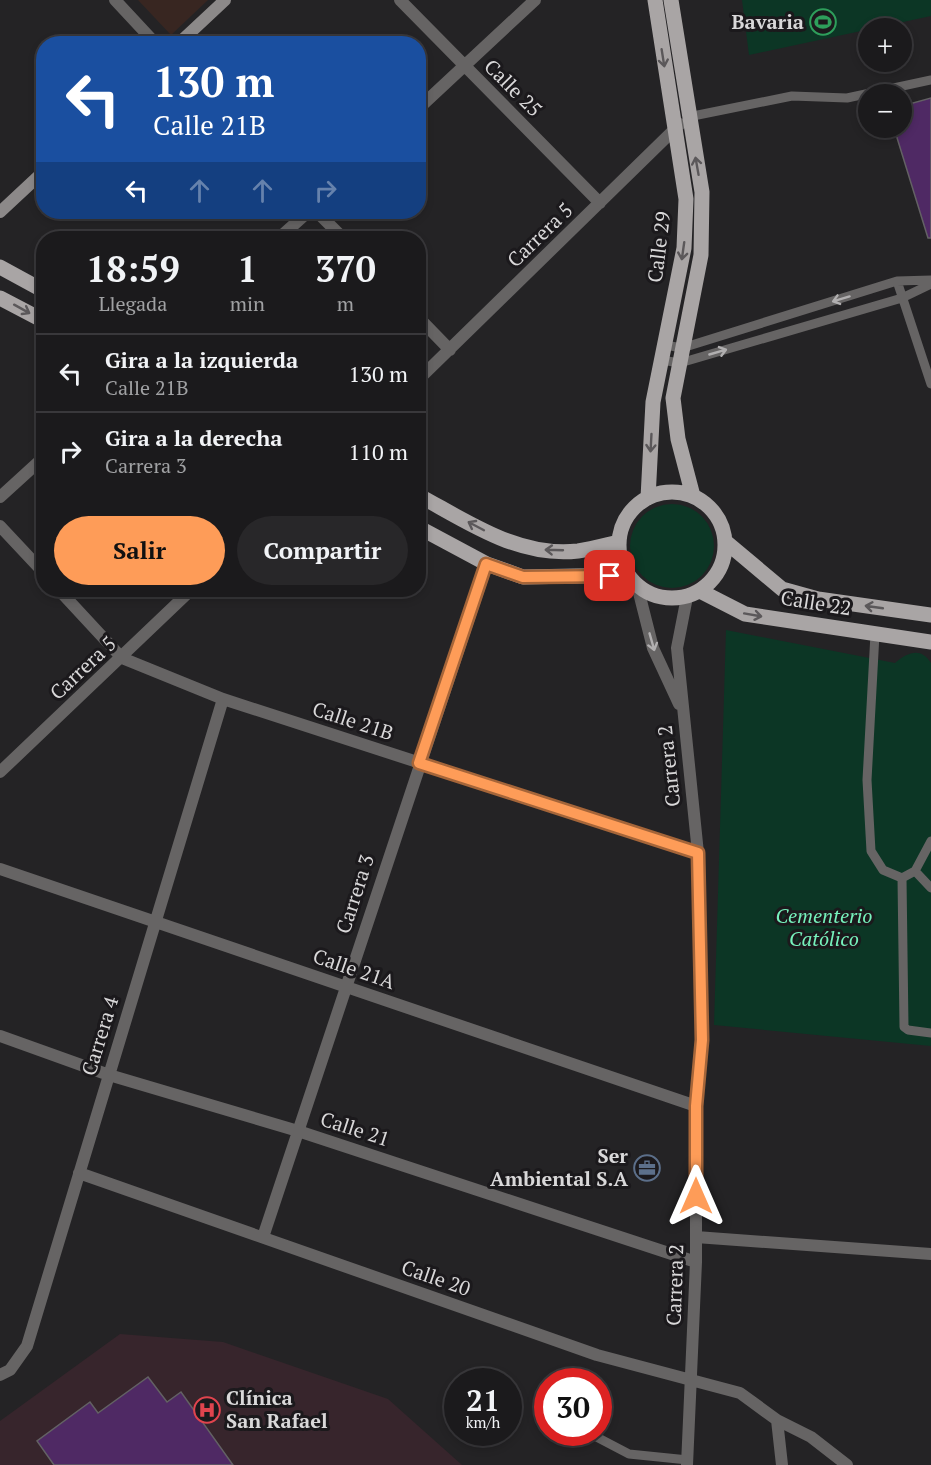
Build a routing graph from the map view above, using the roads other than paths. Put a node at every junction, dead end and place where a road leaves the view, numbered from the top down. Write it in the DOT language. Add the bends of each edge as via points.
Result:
graph roads {
  1 [pos="115,0"];
  2 [pos="225,0"];
  3 [pos="400,0"];
  4 [pos="535,0"];
  5 [pos="655,0"];
  6 [pos="671,0"];
  7 [pos="149,36"];
  8 [pos="187,36"];
  9 [pos="464,66"];
  10 [pos="931,80"];
  11 [pos="426,102"];
  12 [pos="688,117"];
  13 [pos="674,129"];
  14 [pos="36,178"];
  15 [pos="600,203"];
  16 [pos="0,212"];
  17 [pos="300,219"];
  18 [pos="324,219"];
  19 [pos="287,231"];
  20 [pos="336,231"];
  21 [pos="0,267"];
  22 [pos="897,281"];
  23 [pos="931,282"];
  24 [pos="36,287"];
  25 [pos="0,298"];
  26 [pos="902,298"];
  27 [pos="36,317"];
  28 [pos="426,325"];
  29 [pos="450,350"];
  30 [pos="663,352"];
  31 [pos="681,356"];
  32 [pos="426,372"];
  33 [pos="931,384"];
  34 [pos="36,464"];
  35 [pos="693,496"];
  36 [pos="0,497"];
  37 [pos="648,498"];
  38 [pos="426,499"];
  39 [pos="0,526"];
  40 [pos="426,531"];
  41 [pos="619,542"];
  42 [pos="726,542"];
  43 [pos="36,564"];
  44 [pos="486,564"];
  45 [pos="633,580"];
  46 [pos="693,594"];
  47 [pos="65,597"];
  48 [pos="184,597"];
  49 [pos="931,615"];
  50 [pos="875,633"];
  51 [pos="931,642"];
  52 [pos="122,658"];
  53 [pos="222,699"];
  54 [pos="682,711"];
  55 [pos="419,763"];
  56 [pos="0,772"];
  57 [pos="931,841"];
  58 [pos="698,853"];
  59 [pos="0,869"];
  60 [pos="915,871"];
  61 [pos="902,878"];
  62 [pos="931,888"];
  63 [pos="155,922"];
  64 [pos="345,987"];
  65 [pos="931,1033"];
  66 [pos="0,1035"];
  67 [pos="109,1075"];
  68 [pos="696,1106"];
  69 [pos="298,1131"];
  70 [pos="79,1173"];
  71 [pos="263,1237"];
  72 [pos="696,1237"];
  73 [pos="931,1254"];
  74 [pos="696,1262"];
  75 [pos="0,1375"];
  76 [pos="691,1378"];
  77 [pos="777,1420"];
  78 [pos="612,1445"];
  79 [pos="629,1454"];
  80 [pos="688,1463"];
  81 [pos="629,1465"];
  82 [pos="782,1465"];
  83 [pos="847,1465"];
  1 -- 7 [label="street"];
  2 -- 8 [label="street"];
  3 -- 9 [label="street, Calle 25"];
  4 -- 9 [label="street"];
  5 -- 13 [label="main road, Calle 29, one-way"];
  6 -- 12 [label="main road, Calle 29"];
  9 -- 11 [label="street"];
  9 -- 15 [label="street, Calle 25"];
  10 -- 12 [label="lane" via="847,98 792,96"];
  12 -- 13 [label="street, Carrera 5"];
  31 -- 12 [label="main road, Calle 29, one-way" via="701,255 702,192"];
  13 -- 15 [label="street, Carrera 5"];
  13 -- 30 [label="main road, Calle 29, one-way" via="686,199 684,248"];
  14 -- 16 [label="street"];
  15 -- 29 [label="street, Carrera 5"];
  17 -- 19 [label="street"];
  18 -- 20 [label="street"];
  21 -- 24 [label="main road"];
  22 -- 23 [label="lane"];
  22 -- 26 [label="lane"];
  22 -- 31 [label="lane, one-way"];
  23 -- 26 [label="lane"];
  25 -- 27 [label="main road, one-way"];
  31 -- 26 [label="lane, one-way"];
  26 -- 33 [label="lane"];
  28 -- 29 [label="street"];
  29 -- 32 [label="street, Carrera 5"];
  30 -- 31 [label="lane"];
  30 -- 31 [label="lane"];
  30 -- 37 [label="main road, Calle 29, one-way" via="653,402"];
  31 -- 35 [label="main road, Calle 29" via="673,398 678,439"];
  34 -- 36 [label="street"];
  35 -- 37 [label="main road" via="662,493"];
  35 -- 42 [label="main road" via="716,514"];
  37 -- 41 [label="main road" via="633,509 623,524"];
  41 -- 38 [label="main road, one-way" via="577,551 530,549 497,538"];
  39 -- 43 [label="street"];
  40 -- 44 [label="main road"];
  41 -- 45 [label="main road" via="621,559"];
  42 -- 46 [label="main road" via="720,570"];
  49 -- 42 [label="main road, Calle 22, one-way" via="818,599 782,589"];
  44 -- 45 [label="main road" via="523,577"];
  44 -- 55 [label="street, Carrera 3"];
  45 -- 46 [label="main road" via="660,597"];
  45 -- 54 [label="street, Carrera 2, one-way" via="653,648"];
  46 -- 50 [label="main road, Calle 22, one-way" via="745,614"];
  46 -- 54 [label="street, Carrera 2" via="678,648"];
  47 -- 52 [label="street, Calle 21B"];
  48 -- 52 [label="street, Carrera 5"];
  50 -- 51 [label="main road, Calle 22"];
  50 -- 61 [label="lane" via="867,780 871,851 883,870"];
  52 -- 53 [label="street, Calle 21B"];
  52 -- 56 [label="street, Carrera 5"];
  53 -- 55 [label="street, Calle 21B"];
  53 -- 63 [label="street, Carrera 4"];
  54 -- 58 [label="street, Carrera 2"];
  55 -- 58 [label="street, Calle 21B"];
  55 -- 64 [label="street, Carrera 3"];
  57 -- 60 [label="lane"];
  58 -- 68 [label="street, Carrera 2" via="702,1040"];
  59 -- 63 [label="street, Calle 21A"];
  60 -- 61 [label="lane"];
  60 -- 62 [label="lane"];
  61 -- 65 [label="lane" via="904,1027"];
  63 -- 64 [label="street, Calle 21A"];
  63 -- 67 [label="street, Carrera 4"];
  64 -- 68 [label="street, Calle 21A"];
  64 -- 69 [label="street, Carrera 3"];
  66 -- 67 [label="street, Calle 21"];
  67 -- 69 [label="street, Calle 21"];
  67 -- 70 [label="street, Carrera 4"];
  68 -- 72 [label="street, Carrera 2"];
  69 -- 71 [label="street, Carrera 3"];
  69 -- 74 [label="street, Calle 21"];
  70 -- 71 [label="street, Calle 20"];
  70 -- 75 [label="street, Carrera 4" via="27,1346 10,1370"];
  71 -- 76 [label="street, Calle 20" via="597,1355"];
  72 -- 73 [label="street"];
  72 -- 74 [label="street, Carrera 2"];
  74 -- 76 [label="street, Carrera 2"];
  76 -- 77 [label="street, Calle 20" via="740,1393"];
  76 -- 80 [label="street, Carrera 2"];
  77 -- 82 [label="street"];
  77 -- 83 [label="street, Calle 20" via="811,1437"];
  78 -- 79 [label="lane"];
  79 -- 80 [label="lane"];
  79 -- 81 [label="lane"];
}
